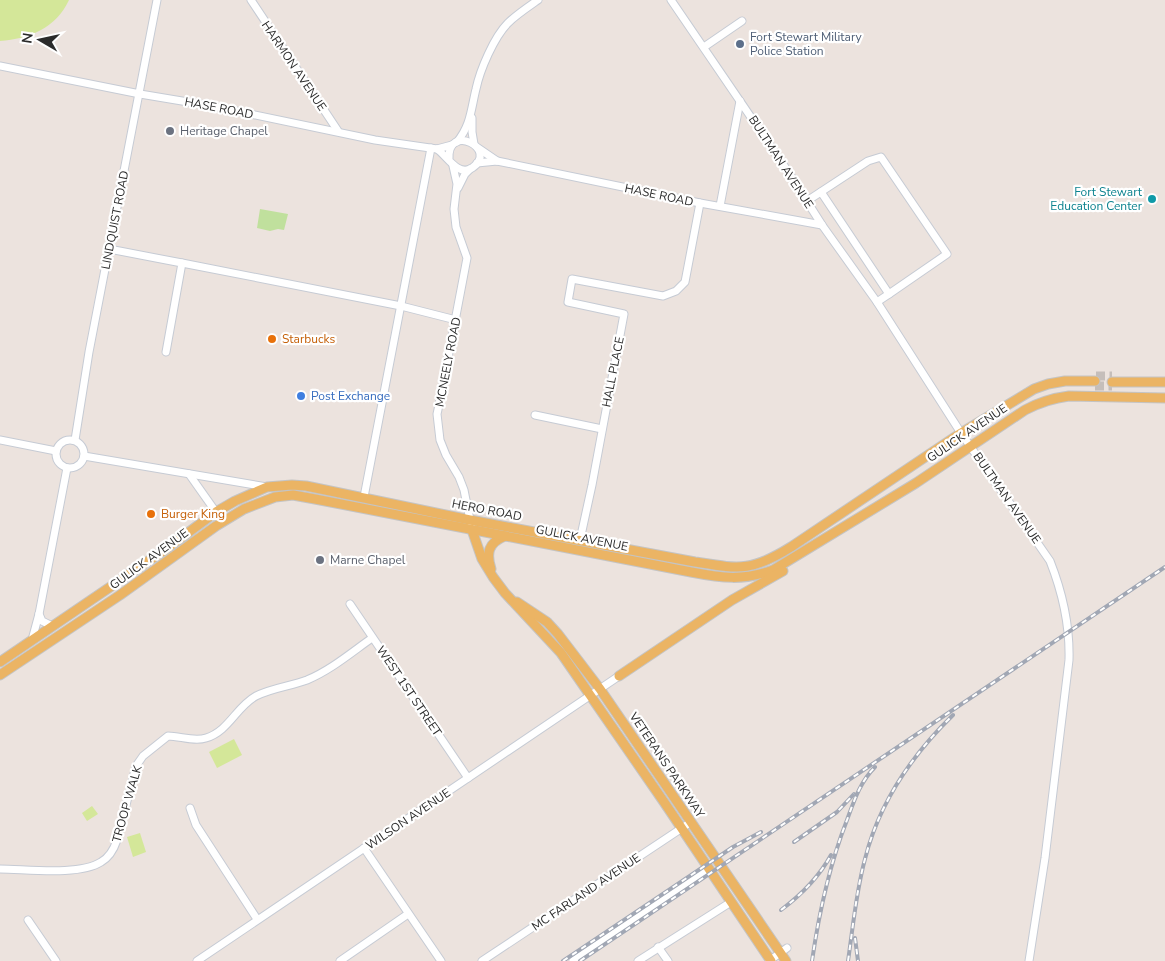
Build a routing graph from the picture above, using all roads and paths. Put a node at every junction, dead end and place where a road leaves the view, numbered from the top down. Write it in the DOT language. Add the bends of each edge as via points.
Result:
graph roads {
  1 [pos="157,0"];
  2 [pos="251,0"];
  3 [pos="538,0"];
  4 [pos="671,0"];
  5 [pos="742,21"];
  6 [pos="704,48"];
  7 [pos="0,66"];
  8 [pos="140,94"];
  9 [pos="740,101"];
  10 [pos="472,115"];
  11 [pos="338,131"];
  12 [pos="455,144"];
  13 [pos="476,146"];
  14 [pos="434,149"];
  15 [pos="449,159"];
  16 [pos="497,161"];
  17 [pos="477,163"];
  18 [pos="453,166"];
  19 [pos="470,169"];
  20 [pos="457,190"];
  21 [pos="821,192"];
  22 [pos="807,201"];
  23 [pos="700,203"];
  24 [pos="720,206"];
  25 [pos="822,225"];
  26 [pos="109,249"];
  27 [pos="182,263"];
  28 [pos="889,294"];
  29 [pos="877,302"];
  30 [pos="401,306"];
  31 [pos="456,320"];
  32 [pos="166,352"];
  33 [pos="1093,381"];
  34 [pos="1112,381"];
  35 [pos="1165,382"];
  36 [pos="1165,398"];
  37 [pos="535,415"];
  38 [pos="602,430"];
  39 [pos="961,433"];
  40 [pos="0,440"];
  41 [pos="75,440"];
  42 [pos="971,446"];
  43 [pos="56,451"];
  44 [pos="84,456"];
  45 [pos="68,468"];
  46 [pos="189,474"];
  47 [pos="267,487"];
  48 [pos="364,497"];
  49 [pos="216,512"];
  50 [pos="470,520"];
  51 [pos="223,522"];
  52 [pos="472,530"];
  53 [pos="831,535"];
  54 [pos="505,536"];
  55 [pos="580,540"];
  56 [pos="493,577"];
  57 [pos="511,598"];
  58 [pos="350,604"];
  59 [pos="39,614"];
  60 [pos="52,626"];
  61 [pos="372,638"];
  62 [pos="32,640"];
  63 [pos="0,662"];
  64 [pos="0,675"];
  65 [pos="619,676"];
  66 [pos="600,689"];
  67 [pos="590,695"];
  68 [pos="468,778"];
  69 [pos="190,808"];
  70 [pos="691,822"];
  71 [pos="682,828"];
  72 [pos="364,848"];
  73 [pos="0,869"];
  74 [pos="709,869"];
  75 [pos="731,902"];
  76 [pos="408,914"];
  77 [pos="257,919"];
  78 [pos="28,920"];
  79 [pos="658,947"];
  80 [pos="784,954"];
  81 [pos="206,959"];
  82 [pos="56,961"];
  83 [pos="197,961"];
  84 [pos="340,961"];
  85 [pos="441,961"];
  86 [pos="482,961"];
  87 [pos="572,961"];
  88 [pos="638,961"];
  89 [pos="668,961"];
  90 [pos="770,961"];
  91 [pos="1029,961"];
  1 -- 8 [label="street, LINDQUIST ROAD"];
  2 -- 11 [label="street, HARMON AVENUE"];
  3 -- 10 [label="street" via="508,23 498,36 480,75"];
  4 -- 6 [label="street, BULTMAN AVENUE"];
  5 -- 6 [label="street"];
  6 -- 9 [label="street, BULTMAN AVENUE"];
  7 -- 8 [label="street, HASE ROAD"];
  8 -- 11 [label="street, HASE ROAD"];
  8 -- 26 [label="street, LINDQUIST ROAD"];
  9 -- 22 [label="street, BULTMAN AVENUE"];
  9 -- 24 [label="street"];
  10 -- 12 [label="street"];
  10 -- 13 [label="street"];
  11 -- 14 [label="street, HASE ROAD"];
  12 -- 13 [label="street" via="467,140"];
  12 -- 14 [label="street"];
  12 -- 15 [label="street" via="450,149"];
  13 -- 16 [label="street"];
  13 -- 17 [label="street"];
  14 -- 15 [label="street"];
  14 -- 30 [label="street"];
  15 -- 18 [label="street"];
  16 -- 17 [label="street"];
  16 -- 23 [label="street, HASE ROAD"];
  17 -- 19 [label="street"];
  18 -- 19 [label="street"];
  18 -- 20 [label="street"];
  19 -- 20 [label="street"];
  20 -- 31 [label="street, MCNEELY ROAD" via="456,227 467,258"];
  21 -- 22 [label="street"];
  21 -- 28 [label="street"];
  21 -- 28 [label="street" via="868,161 881,157 947,254"];
  22 -- 25 [label="street, BULTMAN AVENUE"];
  23 -- 24 [label="street, HASE ROAD"];
  23 -- 38 [label="street, HALL PLACE" via="685,282 676,291 663,296 572,279 568,302 624,314"];
  24 -- 25 [label="street, HASE ROAD"];
  25 -- 29 [label="street, BULTMAN AVENUE"];
  26 -- 27 [label="street"];
  26 -- 41 [label="street, LINDQUIST ROAD"];
  27 -- 30 [label="street"];
  27 -- 32 [label="street"];
  28 -- 29 [label="street"];
  29 -- 39 [label="street, BULTMAN AVENUE"];
  30 -- 31 [label="street"];
  30 -- 48 [label="street"];
  31 -- 50 [label="street, MCNEELY ROAD" via="439,405 438,428 446,455 464,490"];
  33 -- 39 [label="main road, HERO ROAD" via="1048,384 1034,389"];
  34 -- 35 [label="main road"];
  36 -- 42 [label="main road, GULICK AVENUE" via="1053,398 1026,410"];
  37 -- 38 [label="street"];
  38 -- 55 [label="street, HALL PLACE"];
  39 -- 42 [label="street, BULTMAN AVENUE"];
  39 -- 55 [label="main road, HERO ROAD" via="791,547 746,568 725,567"];
  40 -- 43 [label="street"];
  41 -- 43 [label="street" via="63,441"];
  41 -- 44 [label="street" via="83,447"];
  42 -- 53 [label="main road, GULICK AVENUE"];
  42 -- 91 [label="street, BULTMAN AVENUE" via="1050,561 1069,631 1061,729"];
  43 -- 45 [label="street" via="58,462"];
  44 -- 45 [label="street" via="81,464"];
  44 -- 46 [label="street"];
  45 -- 59 [label="street"];
  46 -- 47 [label="street"];
  46 -- 49 [label="street"];
  47 -- 48 [label="main road, HERO ROAD" via="292,484"];
  47 -- 49 [label="main road, GULICK AVENUE"];
  48 -- 50 [label="main road, HERO ROAD"];
  49 -- 51 [label="street"];
  49 -- 60 [label="main road, GULICK AVENUE"];
  50 -- 52 [label="street, MCNEELY ROAD"];
  50 -- 55 [label="main road, HERO ROAD"];
  51 -- 52 [label="main road, GULICK AVENUE" via="255,503 294,496"];
  51 -- 64 [label="main road, GULICK AVENUE"];
  52 -- 54 [label="main road, GULICK AVENUE"];
  52 -- 56 [label="main road, VETERANS PARKWAY" via="482,559"];
  53 -- 54 [label="main road, GULICK AVENUE" via="773,570 736,579"];
  53 -- 65 [label="main road" via="778,574 732,600"];
  54 -- 56 [label="main road" via="493,542 489,550"];
  56 -- 57 [label="main road, VETERANS PARKWAY"];
  57 -- 66 [label="main road, VETERANS PARKWAY" via="547,622"];
  57 -- 67 [label="main road, VETERANS PARKWAY" via="561,653"];
  58 -- 61 [label="street, WEST 1ST STREET"];
  59 -- 60 [label="street" via="42,621"];
  59 -- 62 [label="street"];
  60 -- 62 [label="main road, GULICK AVENUE"];
  61 -- 68 [label="street, WEST 1ST STREET"];
  61 -- 73 [label="street, TROOP WALK" via="317,675 256,696 229,723 209,737 168,736 143,756 136,766 113,850 100,863 88,868 43,871"];
  62 -- 63 [label="main road, GULICK AVENUE"];
  65 -- 66 [label="street, WILSON AVENUE"];
  66 -- 67 [label="street, WILSON AVENUE"];
  66 -- 70 [label="main road, VETERANS PARKWAY"];
  67 -- 68 [label="street, WILSON AVENUE"];
  67 -- 71 [label="main road, VETERANS PARKWAY"];
  68 -- 72 [label="street, WILSON AVENUE"];
  69 -- 77 [label="street" via="196,825"];
  70 -- 71 [label="street, MC FARLAND AVENUE"];
  70 -- 80 [label="main road, VETERANS PARKWAY"];
  71 -- 74 [label="main road, VETERANS PARKWAY"];
  71 -- 86 [label="street, MC FARLAND AVENUE"];
  72 -- 76 [label="street"];
  72 -- 77 [label="street, WILSON AVENUE"];
  74 -- 75 [label="main road, VETERANS PARKWAY"];
  74 -- 87 [label="street"];
  75 -- 79 [label="street"];
  75 -- 90 [label="main road, VETERANS PARKWAY"];
  76 -- 84 [label="street"];
  76 -- 85 [label="street"];
  77 -- 81 [label="street, WILSON AVENUE"];
  78 -- 82 [label="street"];
  79 -- 88 [label="street"];
  79 -- 89 [label="street"];
  80 -- 90 [label="street"];
  81 -- 83 [label="street, WILSON AVENUE"];
}
